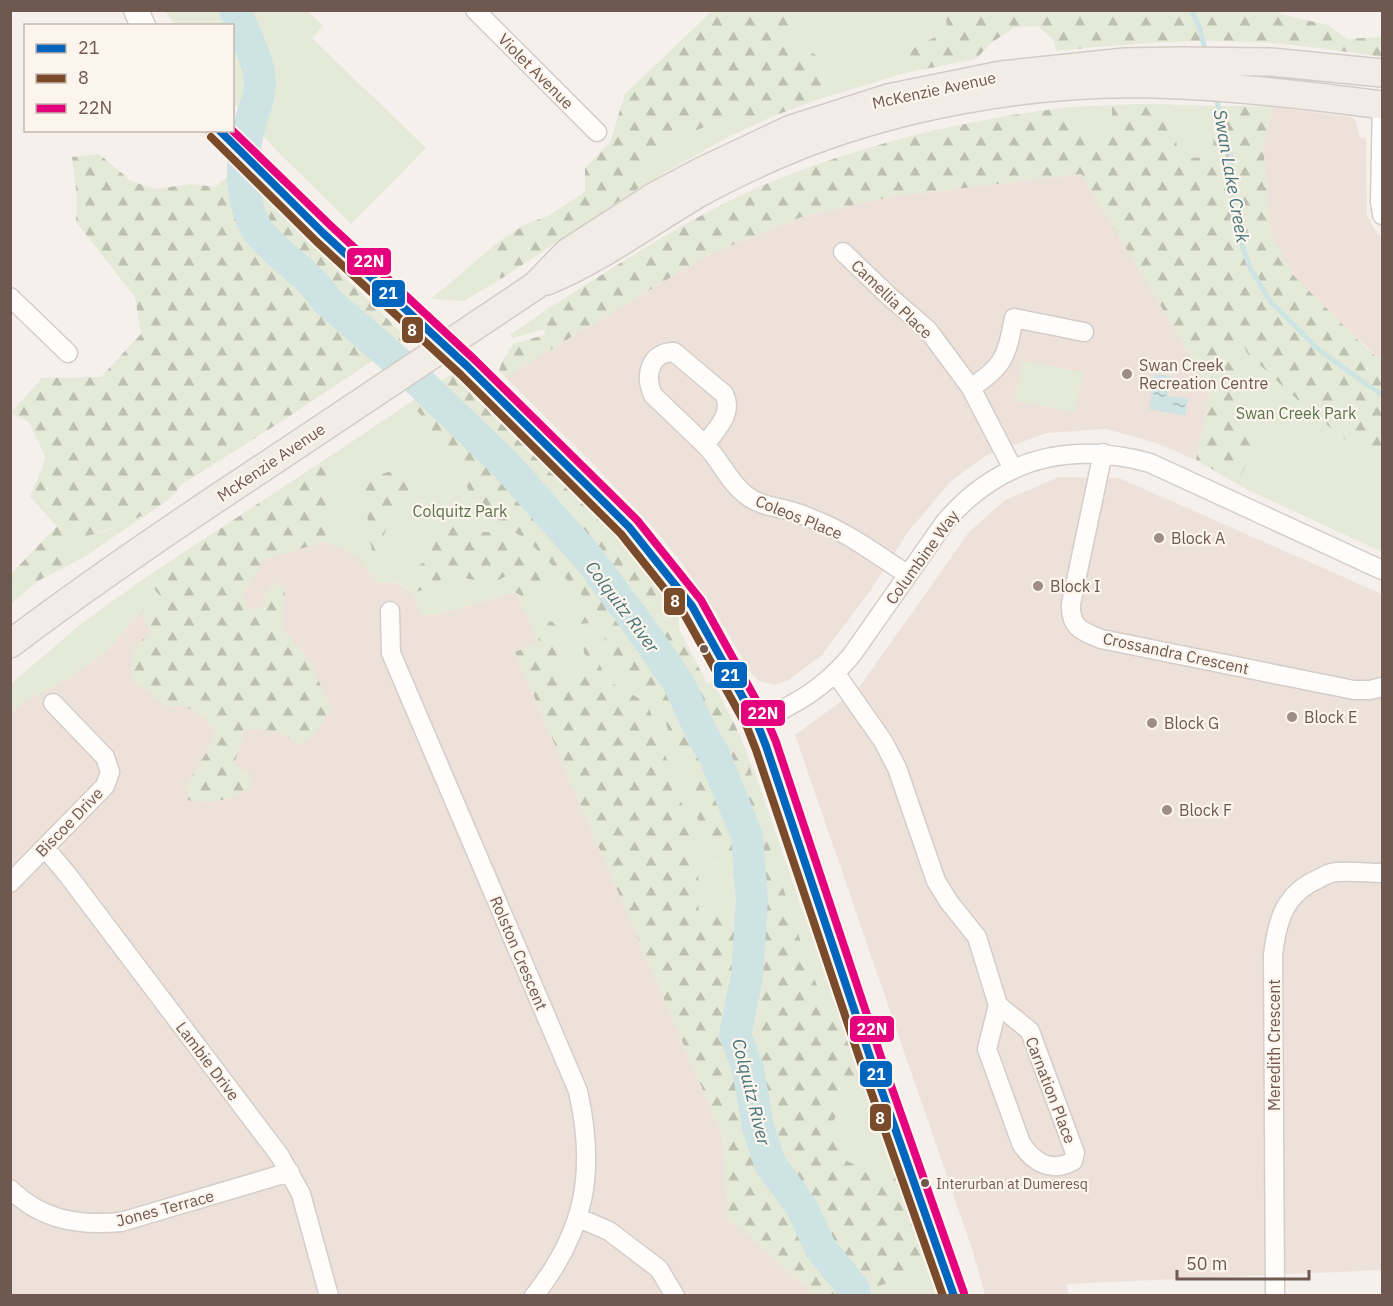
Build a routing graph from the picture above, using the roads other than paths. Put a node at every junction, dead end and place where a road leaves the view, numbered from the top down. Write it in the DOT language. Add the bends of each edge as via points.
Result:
graph roads {
  1 [pos="136,10"];
  2 [pos="475,10"];
  3 [pos="142,24"];
  4 [pos="1180,73"];
  5 [pos="1383,73"];
  6 [pos="1382,104"];
  7 [pos="597,132"];
  8 [pos="220,133"];
  9 [pos="1383,215"];
  10 [pos="843,252"];
  11 [pos="10,297"];
  12 [pos="1084,332"];
  13 [pos="68,353"];
  14 [pos="971,388"];
  15 [pos="705,445"];
  16 [pos="1103,453"];
  17 [pos="1013,469"];
  18 [pos="1383,570"];
  19 [pos="908,575"];
  20 [pos="390,611"];
  21 [pos="10,644"];
  22 [pos="836,674"];
  23 [pos="1383,687"];
  24 [pos="53,703"];
  25 [pos="757,723"];
  26 [pos="45,848"];
  27 [pos="1383,873"];
  28 [pos="10,883"];
  29 [pos="998,1005"];
  30 [pos="290,1172"];
  31 [pos="10,1189"];
  32 [pos="579,1218"];
  33 [pos="329,1296"];
  34 [pos="534,1296"];
  35 [pos="675,1296"];
  36 [pos="954,1296"];
  37 [pos="1275,1296"];
  1 -- 3 [label="main road"];
  2 -- 7 [label="street, Violet Avenue"];
  4 -- 5 [label="main road, McKenzie Avenue" via="1234,61"];
  4 -- 6 [label="main road, McKenzie Avenue" via="1241,90"];
  4 -- 21 [label="main road, McKenzie Avenue, bridge" via="1092,65 1000,75 917,91 825,117 747,148 653,197 568,252 535,286 86,587"];
  6 -- 9 [label="street"];
  8 -- 25 [label="main road" via="468,367 628,527 692,606"];
  10 -- 14 [label="street, Camellia Place" via="928,330"];
  11 -- 13 [label="street"];
  12 -- 14 [label="street" via="1014,318 1007,352 1000,364"];
  14 -- 17 [label="street, Camellia Place"];
  15 -- 15 [label="street, Coleos Place" via="649,387 652,363 665,352 674,352 724,394 728,402 728,411"];
  15 -- 19 [label="street, Coleos Place" via="747,496 823,524"];
  16 -- 17 [label="street, Columbine Way" via="1057,455"];
  16 -- 18 [label="street, Columbine Way" via="1150,463"];
  16 -- 23 [label="street, Crossandra Crescent" via="1071,604 1070,616 1075,625 1101,639 1354,690"];
  17 -- 19 [label="street, Columbine Way" via="978,489 957,508"];
  19 -- 22 [label="street, Columbine Way"];
  20 -- 32 [label="street, Rolston Crescent" via="391,653 578,1091 588,1148"];
  22 -- 25 [label="street, Columbine Way" via="803,699"];
  22 -- 29 [label="street" via="879,734 897,768 936,881 977,937"];
  24 -- 26 [label="street, Biscoe Drive" via="105,757 110,772 105,786"];
  25 -- 36 [label="main road"];
  26 -- 28 [label="street, Biscoe Drive"];
  26 -- 30 [label="street, Lambie Drive"];
  27 -- 37 [label="street, Meredith Crescent" via="1331,873 1312,882 1298,891 1284,909 1276,931"];
  29 -- 29 [label="street, Carnation Place" via="987,1049 1021,1143 1039,1162 1064,1166 1073,1161 1075,1153 1030,1031"];
  30 -- 31 [label="street, Jones Terrace" via="121,1222 94,1224 71,1222 43,1212"];
  30 -- 33 [label="street, Lambie Drive" via="301,1194"];
  32 -- 34 [label="street, Rolston Crescent" via="552,1272"];
  32 -- 35 [label="street" via="609,1230 659,1269"];
}
